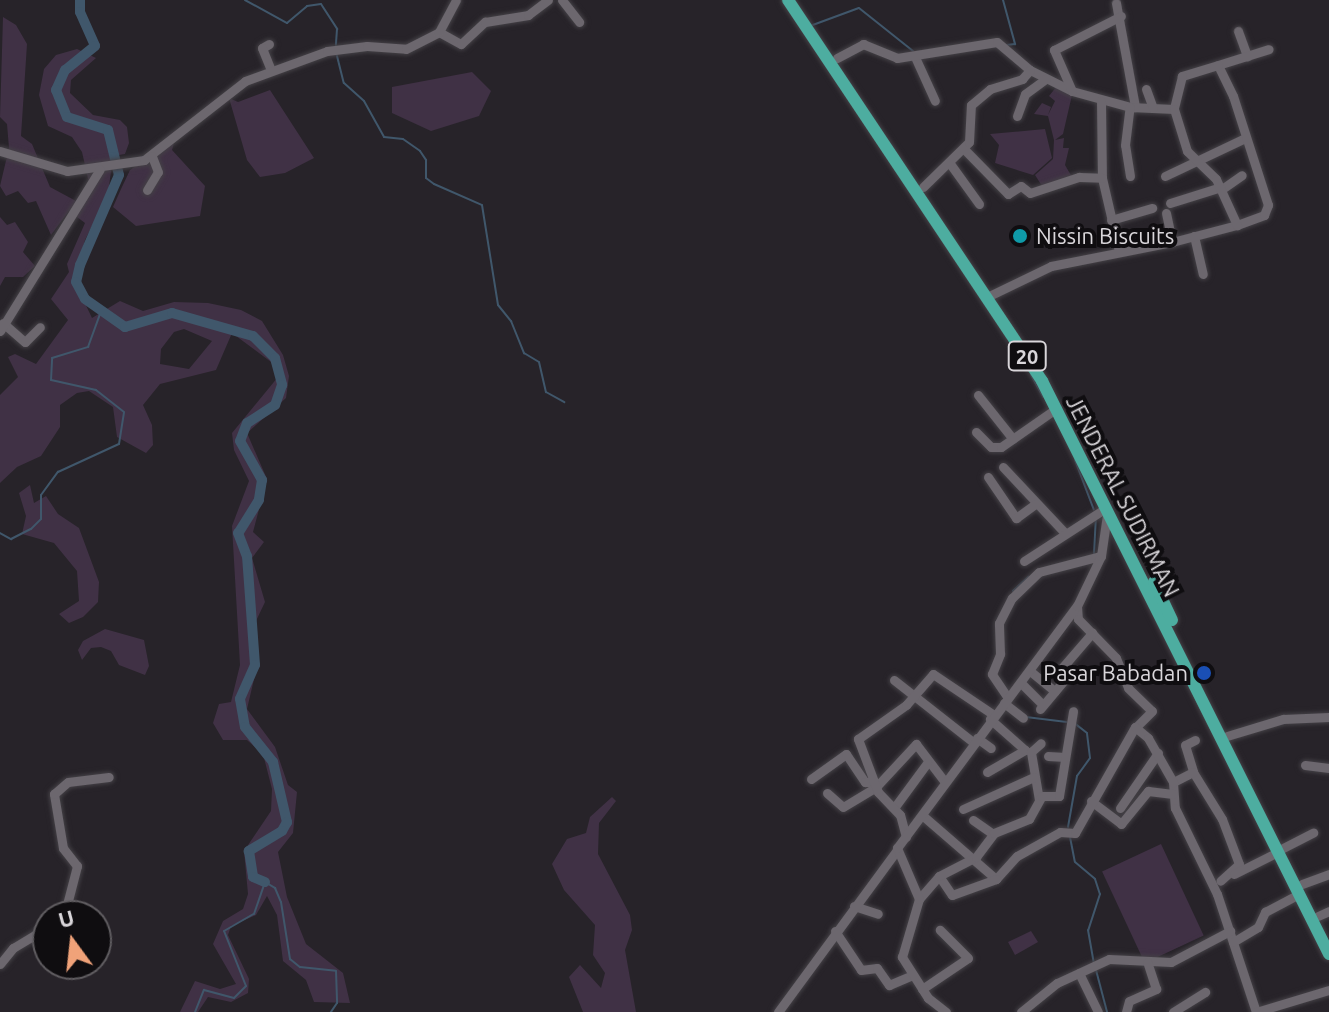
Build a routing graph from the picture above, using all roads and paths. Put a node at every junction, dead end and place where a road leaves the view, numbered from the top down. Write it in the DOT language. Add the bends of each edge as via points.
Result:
graph roads {
  1 [pos="456,0"];
  2 [pos="548,0"];
  3 [pos="562,0"];
  4 [pos="788,0"];
  5 [pos="797,0"];
  6 [pos="1116,3"];
  7 [pos="1121,16"];
  8 [pos="579,22"];
  9 [pos="1238,31"];
  10 [pos="439,32"];
  11 [pos="269,44"];
  12 [pos="1269,49"];
  13 [pos="830,53"];
  14 [pos="1247,56"];
  15 [pos="915,57"];
  16 [pos="1218,65"];
  17 [pos="270,68"];
  18 [pos="1030,70"];
  19 [pos="1046,79"];
  20 [pos="1146,89"];
  21 [pos="1072,91"];
  22 [pos="935,101"];
  23 [pos="1101,101"];
  24 [pos="1133,107"];
  25 [pos="1153,108"];
  26 [pos="1174,109"];
  27 [pos="1017,116"];
  28 [pos="1245,138"];
  29 [pos="893,147"];
  30 [pos="964,149"];
  31 [pos="0,151"];
  32 [pos="152,156"];
  33 [pos="1192,160"];
  34 [pos="951,165"];
  35 [pos="100,169"];
  36 [pos="1242,175"];
  37 [pos="1130,176"];
  38 [pos="1165,176"];
  39 [pos="1102,178"];
  40 [pos="923,187"];
  41 [pos="1221,188"];
  42 [pos="147,190"];
  43 [pos="1170,203"];
  44 [pos="979,204"];
  45 [pos="1152,208"];
  46 [pos="1166,213"];
  47 [pos="1111,220"];
  48 [pos="1237,225"];
  49 [pos="1194,236"];
  50 [pos="1172,242"];
  51 [pos="1119,251"];
  52 [pos="1203,274"];
  53 [pos="992,294"];
  54 [pos="2,327"];
  55 [pos="40,327"];
  56 [pos="978,395"];
  57 [pos="1057,408"];
  58 [pos="976,432"];
  59 [pos="1013,439"];
  60 [pos="1003,467"];
  61 [pos="988,477"];
  62 [pos="1035,504"];
  63 [pos="1106,504"];
  64 [pos="1065,533"];
  65 [pos="1101,556"];
  66 [pos="1024,561"];
  67 [pos="1077,606"];
  68 [pos="1092,633"];
  69 [pos="1030,671"];
  70 [pos="894,680"];
  71 [pos="1021,683"];
  72 [pos="1055,691"];
  73 [pos="913,697"];
  74 [pos="1006,700"];
  75 [pos="1073,711"];
  76 [pos="992,717"];
  77 [pos="1023,718"];
  78 [pos="1324,718"];
  79 [pos="1137,726"];
  80 [pos="1231,734"];
  81 [pos="1195,740"];
  82 [pos="975,741"];
  83 [pos="1041,743"];
  84 [pos="991,748"];
  85 [pos="1158,753"];
  86 [pos="1048,756"];
  87 [pos="1065,757"];
  88 [pos="927,763"];
  89 [pos="1305,765"];
  90 [pos="1329,768"];
  91 [pos="987,772"];
  92 [pos="1193,772"];
  93 [pos="109,777"];
  94 [pos="1034,777"];
  95 [pos="811,779"];
  96 [pos="945,782"];
  97 [pos="1173,782"];
  98 [pos="875,784"];
  99 [pos="827,793"];
  100 [pos="1173,794"];
  101 [pos="1039,800"];
  102 [pos="1091,801"];
  103 [pos="894,808"];
  104 [pos="1120,808"];
  105 [pos="963,809"];
  106 [pos="922,815"];
  107 [pos="973,820"];
  108 [pos="1313,833"];
  109 [pos="993,834"];
  110 [pos="906,837"];
  111 [pos="897,850"];
  112 [pos="1280,850"];
  113 [pos="976,857"];
  114 [pos="1329,874"];
  115 [pos="939,876"];
  116 [pos="996,879"];
  117 [pos="1216,882"];
  118 [pos="1300,889"];
  119 [pos="919,899"];
  120 [pos="68,900"];
  121 [pos="854,906"];
  122 [pos="1323,913"];
  123 [pos="878,914"];
  124 [pos="940,930"];
  125 [pos="835,931"];
  126 [pos="1230,931"];
  127 [pos="32,937"];
  128 [pos="1329,938"];
  129 [pos="1233,942"];
  130 [pos="1329,954"];
  131 [pos="1147,962"];
  132 [pos="0,964"];
  133 [pos="1079,973"];
  134 [pos="913,975"];
  135 [pos="922,989"];
  136 [pos="1329,990"];
  137 [pos="1205,992"];
  138 [pos="1283,1008"];
  139 [pos="778,1012"];
  140 [pos="946,1012"];
  141 [pos="1021,1012"];
  142 [pos="1098,1012"];
  143 [pos="1126,1012"];
  144 [pos="1173,1012"];
  145 [pos="1256,1012"];
  1 -- 10 [label="street"];
  2 -- 10 [label="street" via="528,15 485,22 461,44"];
  3 -- 8 [label="street"];
  4 -- 13 [label="highway, JENDERAL SUDIRMAN / 20"];
  5 -- 13 [label="highway, JENDERAL SUDIRMAN / 20"];
  6 -- 7 [label="street"];
  7 -- 21 [label="street" via="1054,50"];
  7 -- 24 [label="street"];
  9 -- 14 [label="street"];
  10 -- 17 [label="street" via="401,51 356,47"];
  11 -- 17 [label="street" via="262,49"];
  12 -- 14 [label="street"];
  13 -- 15 [label="street" via="863,44 885,57"];
  13 -- 29 [label="highway, JENDERAL SUDIRMAN / 20"];
  14 -- 16 [label="street"];
  15 -- 18 [label="street" via="997,42"];
  15 -- 22 [label="street"];
  16 -- 26 [label="street" via="1181,76"];
  16 -- 28 [label="street"];
  17 -- 32 [label="street" via="220,97"];
  18 -- 19 [label="street"];
  18 -- 30 [label="street" via="1022,79 990,89 971,105 970,138"];
  19 -- 21 [label="street"];
  19 -- 27 [label="street" via="1025,94"];
  20 -- 25 [label="street"];
  21 -- 23 [label="street"];
  23 -- 24 [label="street"];
  23 -- 39 [label="street"];
  24 -- 25 [label="street"];
  24 -- 37 [label="street" via="1125,145"];
  25 -- 26 [label="street"];
  26 -- 33 [label="street"];
  28 -- 33 [label="street"];
  28 -- 48 [label="street" via="1269,209"];
  29 -- 40 [label="highway, JENDERAL SUDIRMAN / 20"];
  29 -- 53 [label="highway, JENDERAL SUDIRMAN / 20"];
  30 -- 34 [label="street"];
  30 -- 39 [label="street" via="1006,193 1023,185 1030,193 1078,178"];
  31 -- 35 [label="street" via="57,171"];
  32 -- 35 [label="street"];
  32 -- 42 [label="street" via="158,172"];
  33 -- 38 [label="street"];
  33 -- 41 [label="street"];
  34 -- 40 [label="street"];
  34 -- 44 [label="street"];
  35 -- 54 [label="street"];
  36 -- 41 [label="street"];
  39 -- 47 [label="street"];
  40 -- 53 [label="highway, JENDERAL SUDIRMAN / 20"];
  41 -- 43 [label="street"];
  41 -- 48 [label="street"];
  45 -- 47 [label="street"];
  46 -- 50 [label="street"];
  47 -- 51 [label="street"];
  48 -- 49 [label="street"];
  49 -- 50 [label="street"];
  49 -- 52 [label="street"];
  50 -- 51 [label="street"];
  51 -- 53 [label="street" via="1051,266"];
  53 -- 57 [label="highway, JENDERAL SUDIRMAN / 20"];
  53 -- 80 [label="highway, JENDERAL SUDIRMAN / 20" via="1043,366"];
  54 -- 55 [label="street" via="25,342"];
  56 -- 59 [label="street"];
  57 -- 59 [label="street"];
  57 -- 63 [label="highway, JENDERAL SUDIRMAN / 20"];
  58 -- 59 [label="street" via="994,448"];
  60 -- 62 [label="street"];
  61 -- 62 [label="street" via="1016,518"];
  62 -- 64 [label="street"];
  63 -- 64 [label="street"];
  63 -- 65 [label="street"];
  63 -- 112 [label="highway, JENDERAL SUDIRMAN / 20"];
  64 -- 66 [label="street"];
  65 -- 67 [label="street"];
  65 -- 74 [label="street" via="1039,572 1012,598 999,623 1000,654 992,674"];
  67 -- 68 [label="street" via="1078,619"];
  67 -- 69 [label="street"];
  68 -- 72 [label="street" via="1060,670 1065,678"];
  68 -- 79 [label="street" via="1116,658 1128,688 1152,711"];
  69 -- 71 [label="street"];
  69 -- 72 [label="street"];
  70 -- 73 [label="street"];
  71 -- 72 [label="street" via="1042,707"];
  71 -- 74 [label="street"];
  73 -- 76 [label="street" via="934,674"];
  73 -- 82 [label="street"];
  73 -- 98 [label="street" via="858,739"];
  74 -- 76 [label="street"];
  74 -- 77 [label="street"];
  75 -- 87 [label="street"];
  76 -- 82 [label="street"];
  76 -- 91 [label="street" via="1025,750"];
  78 -- 80 [label="street" via="1283,719"];
  79 -- 85 [label="street"];
  79 -- 102 [label="street" via="1128,732"];
  80 -- 112 [label="highway, JENDERAL SUDIRMAN / 20"];
  81 -- 92 [label="street" via="1185,745"];
  82 -- 84 [label="street"];
  82 -- 96 [label="street"];
  83 -- 94 [label="street" via="1032,748"];
  85 -- 97 [label="street"];
  85 -- 104 [label="street"];
  86 -- 87 [label="street"];
  87 -- 101 [label="street" via="1059,796 1046,794"];
  88 -- 96 [label="street"];
  88 -- 98 [label="street" via="913,745"];
  88 -- 103 [label="street"];
  89 -- 90 [label="street"];
  92 -- 97 [label="street"];
  92 -- 117 [label="street" via="1222,819 1239,864"];
  93 -- 120 [label="street" via="68,782 54,794 63,848 77,866"];
  94 -- 101 [label="street"];
  94 -- 105 [label="street"];
  95 -- 98 [label="street" via="846,754 865,782"];
  96 -- 106 [label="street"];
  97 -- 100 [label="street"];
  98 -- 99 [label="street" via="840,809"];
  98 -- 103 [label="street"];
  100 -- 102 [label="street" via="1148,791 1121,824"];
  100 -- 117 [label="street" via="1178,818"];
  101 -- 109 [label="street" via="1029,819"];
  102 -- 116 [label="street" via="1070,834 1060,832 1017,856"];
  103 -- 110 [label="street"];
  106 -- 110 [label="street"];
  106 -- 113 [label="street"];
  107 -- 109 [label="street"];
  108 -- 112 [label="street"];
  109 -- 113 [label="street"];
  110 -- 111 [label="street"];
  111 -- 119 [label="street"];
  111 -- 121 [label="street"];
  112 -- 117 [label="street"];
  112 -- 118 [label="highway, JENDERAL SUDIRMAN / 20"];
  113 -- 115 [label="street"];
  113 -- 116 [label="street"];
  114 -- 118 [label="street"];
  115 -- 116 [label="street" via="952,895"];
  115 -- 119 [label="street"];
  117 -- 126 [label="street"];
  118 -- 122 [label="highway, JENDERAL SUDIRMAN / 20"];
  118 -- 129 [label="street"];
  118 -- 130 [label="highway, JENDERAL SUDIRMAN / 20"];
  119 -- 134 [label="street" via="901,951"];
  121 -- 123 [label="street"];
  121 -- 125 [label="street"];
  122 -- 128 [label="highway, JENDERAL SUDIRMAN / 20"];
  124 -- 135 [label="street" via="968,958"];
  125 -- 134 [label="street" via="861,970 877,968 889,985"];
  125 -- 139 [label="street"];
  126 -- 129 [label="street"];
  126 -- 131 [label="street" via="1178,960"];
  127 -- 132 [label="street"];
  129 -- 145 [label="street"];
  131 -- 133 [label="street" via="1114,957"];
  131 -- 143 [label="street" via="1156,989 1129,1001"];
  133 -- 141 [label="street"];
  133 -- 142 [label="street"];
  134 -- 135 [label="street"];
  135 -- 140 [label="street"];
  136 -- 138 [label="street"];
  137 -- 144 [label="street"];
  138 -- 145 [label="street"];
}
